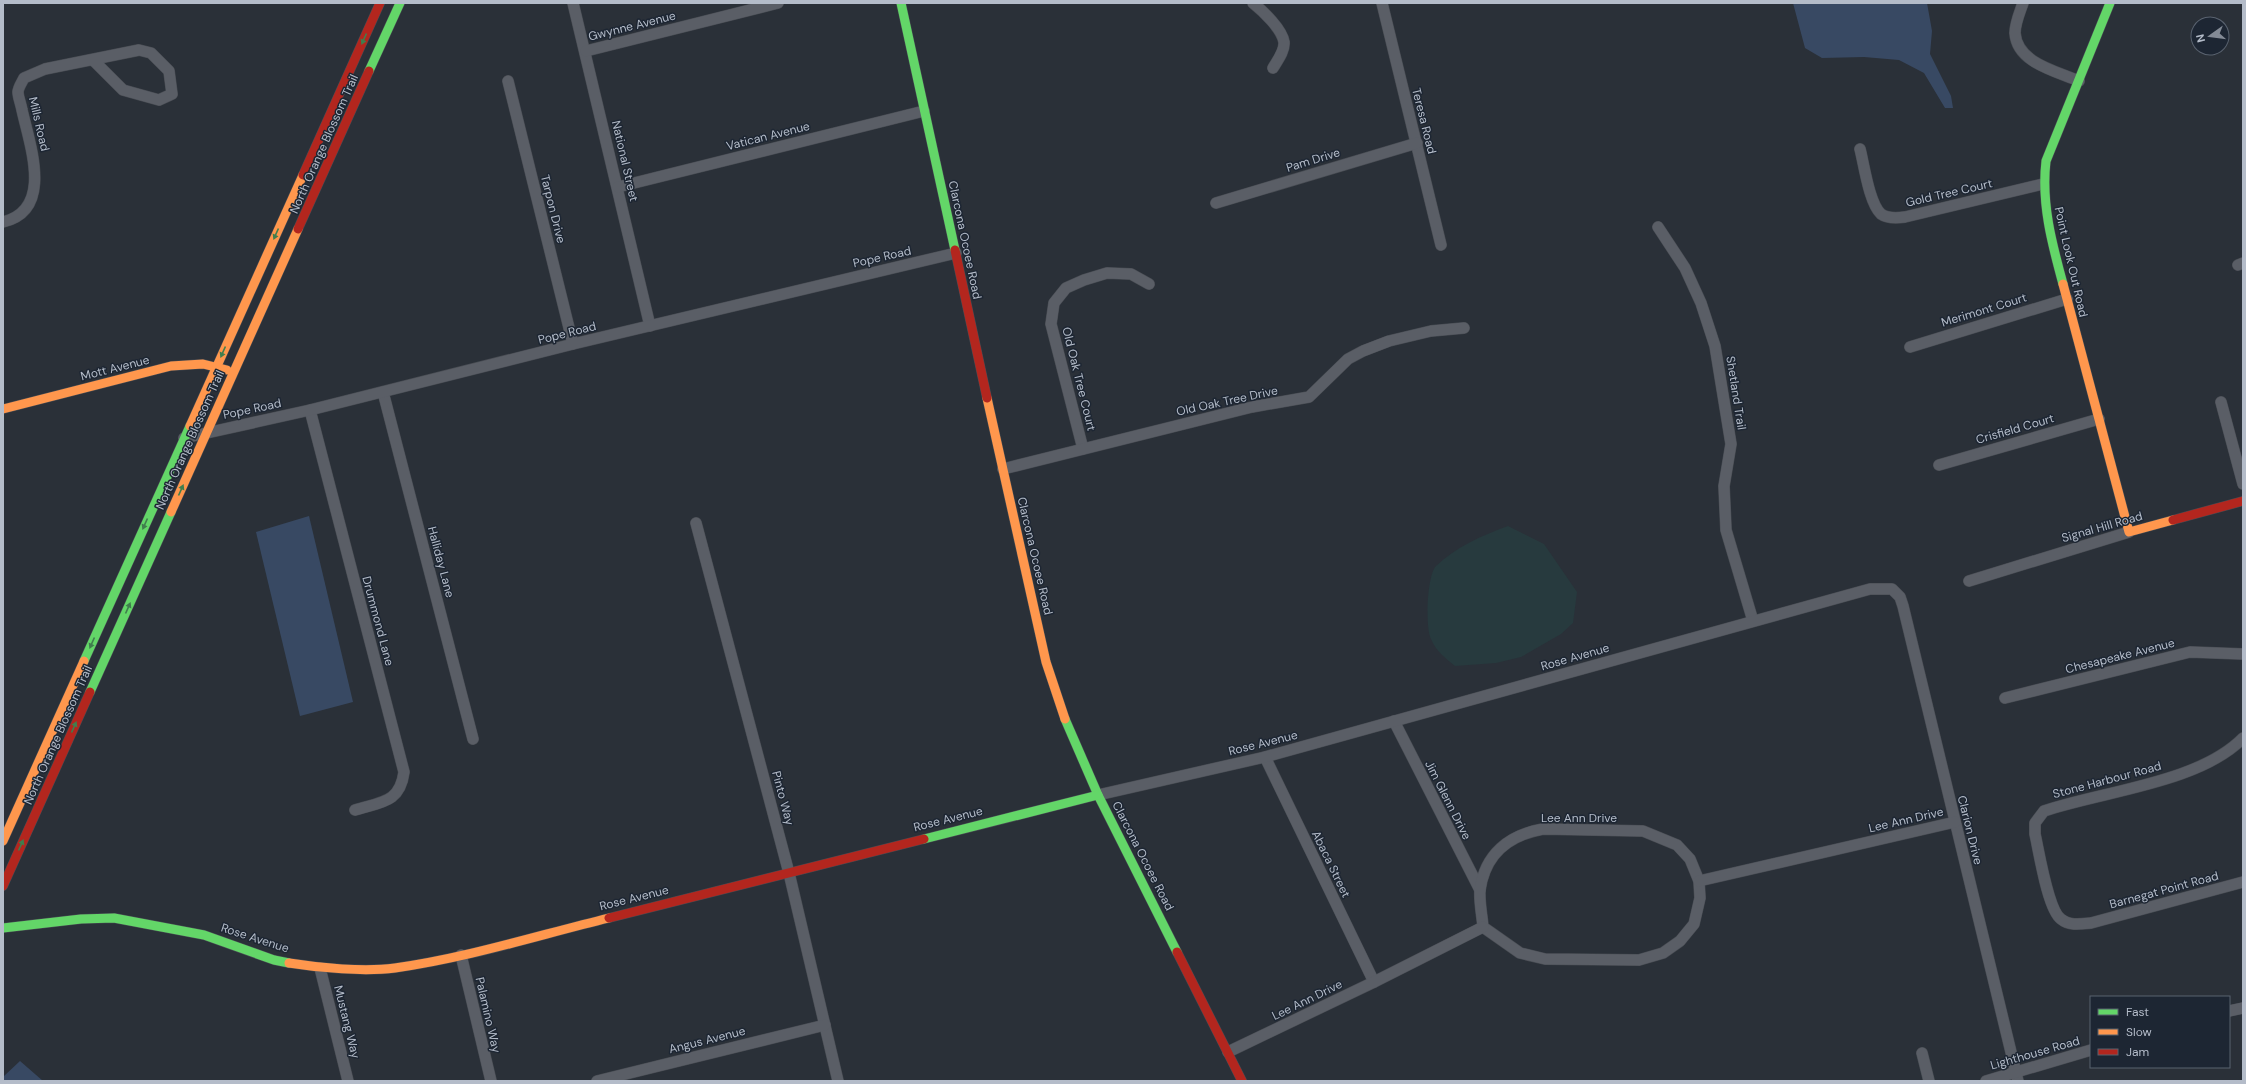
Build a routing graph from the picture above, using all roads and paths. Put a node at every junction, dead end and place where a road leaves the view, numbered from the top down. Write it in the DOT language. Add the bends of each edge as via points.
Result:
graph roads {
  1 [pos="380,3"];
  2 [pos="400,3"];
  3 [pos="573,3"];
  4 [pos="778,3"];
  5 [pos="901,3"];
  6 [pos="1253,3"];
  7 [pos="1382,3"];
  8 [pos="2023,3"];
  9 [pos="2110,3"];
  10 [pos="586,51"];
  11 [pos="93,60"];
  12 [pos="354,61"];
  13 [pos="1273,68"];
  14 [pos="369,72"];
  15 [pos="508,81"];
  16 [pos="2079,81"];
  17 [pos="924,111"];
  18 [pos="1417,143"];
  19 [pos="1860,149"];
  20 [pos="2043,184"];
  21 [pos="618,187"];
  22 [pos="1216,202"];
  23 [pos="3,222"];
  24 [pos="1658,227"];
  25 [pos="1441,245"];
  26 [pos="956,253"];
  27 [pos="1150,284"];
  28 [pos="2066,299"];
  29 [pos="650,326"];
  30 [pos="1464,328"];
  31 [pos="573,344"];
  32 [pos="1910,347"];
  33 [pos="216,366"];
  34 [pos="234,372"];
  35 [pos="383,392"];
  36 [pos="2220,402"];
  37 [pos="3,409"];
  38 [pos="310,410"];
  39 [pos="2099,419"];
  40 [pos="207,433"];
  41 [pos="184,438"];
  42 [pos="1083,449"];
  43 [pos="1939,465"];
  44 [pos="1003,469"];
  45 [pos="2243,484"];
  46 [pos="2243,501"];
  47 [pos="696,523"];
  48 [pos="2128,532"];
  49 [pos="1969,580"];
  50 [pos="1892,589"];
  51 [pos="1753,621"];
  52 [pos="2243,654"];
  53 [pos="2004,698"];
  54 [pos="1394,721"];
  55 [pos="2243,738"];
  56 [pos="473,739"];
  57 [pos="1265,757"];
  58 [pos="1098,795"];
  59 [pos="355,810"];
  60 [pos="1955,822"];
  61 [pos="3,841"];
  62 [pos="789,873"];
  63 [pos="1699,881"];
  64 [pos="2243,882"];
  65 [pos="3,886"];
  66 [pos="1480,890"];
  67 [pos="2091,923"];
  68 [pos="1483,927"];
  69 [pos="3,928"];
  70 [pos="461,955"];
  71 [pos="320,968"];
  72 [pos="1374,982"];
  73 [pos="2243,1008"];
  74 [pos="2230,1012"];
  75 [pos="824,1025"];
  76 [pos="2090,1050"];
  77 [pos="1228,1052"];
  78 [pos="1922,1053"];
  79 [pos="2017,1076"];
  80 [pos="348,1081"];
  81 [pos="491,1081"];
  82 [pos="597,1081"];
  83 [pos="838,1081"];
  84 [pos="1242,1081"];
  85 [pos="1929,1081"];
  86 [pos="1986,1081"];
  1 -- 12 [label="main road, North Orange Blossom Trail, one-way"];
  2 -- 14 [label="main road, North Orange Blossom Trail"];
  3 -- 10 [label="street, National Street"];
  4 -- 10 [label="street, Gwynne Avenue"];
  5 -- 17 [label="main road, Clarcona Ocoee Road"];
  6 -- 13 [label="street" via="1271,21 1284,42 1282,53"];
  7 -- 18 [label="street, Teresa Road"];
  8 -- 16 [label="street" via="2015,34 2021,51 2030,59"];
  9 -- 16 [label="main road, Point Look Out Road"];
  10 -- 21 [label="street, National Street"];
  11 -- 11 [label="street, Mills Road" via="139,50 151,53 169,71 172,94 159,100 124,90"];
  11 -- 23 [label="street, Mills Road" via="45,69 24,78 18,91 35,166 32,196 29,207 16,219"];
  12 -- 14 [label="street"];
  12 -- 33 [label="main road, North Orange Blossom Trail, one-way"];
  14 -- 34 [label="main road, North Orange Blossom Trail"];
  15 -- 31 [label="street, Tarpon Drive"];
  16 -- 20 [label="main road, Point Look Out Road" via="2046,161"];
  17 -- 21 [label="street, Vatican Avenue"];
  17 -- 26 [label="main road, Clarcona Ocoee Road"];
  18 -- 22 [label="street, Pam Drive"];
  18 -- 25 [label="street, Teresa Road"];
  19 -- 20 [label="street, Gold Tree Court" via="1873,200 1881,214 1892,218"];
  20 -- 28 [label="main road, Point Look Out Road" via="2051,241"];
  21 -- 29 [label="street, National Street"];
  24 -- 51 [label="street, Shetland Trail" via="1685,268 1701,303 1715,346 1731,444 1724,486 1726,530"];
  26 -- 29 [label="street, Pope Road"];
  26 -- 44 [label="main road, Clarcona Ocoee Road"];
  27 -- 42 [label="street, Old Oak Tree Court" via="1131,274 1107,273 1066,288 1054,303 1052,324"];
  28 -- 32 [label="street, Merimont Court"];
  28 -- 39 [label="main road, Point Look Out Road"];
  29 -- 31 [label="street, Pope Road"];
  30 -- 42 [label="street, Old Oak Tree Drive" via="1431,331 1389,340 1363,350 1348,359 1309,397 1252,407"];
  31 -- 35 [label="street, Pope Road"];
  33 -- 34 [label="main road, Mott Avenue"];
  33 -- 37 [label="main road, Mott Avenue" via="170,366"];
  33 -- 41 [label="main road, North Orange Blossom Trail"];
  34 -- 40 [label="main road, North Orange Blossom Trail"];
  35 -- 38 [label="street, Pope Road"];
  35 -- 56 [label="street, Halliday Lane"];
  36 -- 45 [label="street"];
  38 -- 40 [label="street, Pope Road"];
  38 -- 59 [label="street, Drummond Lane" via="404,772 402,786 395,796"];
  39 -- 43 [label="street, Crisfield Court"];
  39 -- 48 [label="main road, Point Look Out Road"];
  40 -- 41 [label="street, Pope Road"];
  65 -- 40 [label="main road, North Orange Blossom Trail, one-way"];
  41 -- 61 [label="main road, North Orange Blossom Trail, one-way"];
  42 -- 44 [label="street, Old Oak Tree Drive"];
  44 -- 58 [label="main road, Clarcona Ocoee Road" via="1046,662 1058,702"];
  46 -- 48 [label="main road, Signal Hill Road"];
  47 -- 62 [label="street, Pinto Way"];
  48 -- 49 [label="street, Signal Hill Road"];
  50 -- 51 [label="street, Rose Avenue" via="1870,589"];
  50 -- 60 [label="street, Clarion Drive" via="1904,606"];
  51 -- 54 [label="street, Rose Avenue"];
  52 -- 53 [label="street, Chesapeake Avenue" via="2190,652"];
  54 -- 57 [label="street, Rose Avenue"];
  54 -- 66 [label="street, Jim Glenn Drive"];
  55 -- 67 [label="street, Stone Harbour Road" via="2233,749 2197,767 2044,811 2036,823 2035,834 2052,910 2061,920 2073,924"];
  57 -- 58 [label="street, Rose Avenue"];
  57 -- 72 [label="street, Abaca Street"];
  58 -- 62 [label="main road, Rose Avenue"];
  58 -- 77 [label="main road, Clarcona Ocoee Road"];
  60 -- 63 [label="street, Lee Ann Drive"];
  60 -- 79 [label="street, Clarion Drive"];
  62 -- 70 [label="main road, Rose Avenue"];
  62 -- 75 [label="street, Pinto Way"];
  63 -- 66 [label="street, Lee Ann Drive" via="1690,859 1677,845 1643,831 1543,829 1524,832 1504,844 1488,864"];
  63 -- 68 [label="street, Lee Ann Drive" via="1700,898 1694,924 1680,941 1663,953 1639,960 1545,959 1520,953"];
  64 -- 67 [label="street, Barnegat Point Road"];
  66 -- 68 [label="street, Lee Ann Drive"];
  68 -- 72 [label="street, Lee Ann Drive"];
  69 -- 71 [label="main road, Rose Avenue" via="114,918 204,935 274,960"];
  70 -- 71 [label="main road, Rose Avenue" via="394,968"];
  70 -- 81 [label="street, Palamino Way"];
  71 -- 80 [label="street, Mustang Way"];
  72 -- 77 [label="street, Lee Ann Drive"];
  73 -- 74 [label="street"];
  75 -- 82 [label="street, Angus Avenue"];
  75 -- 83 [label="street, Pinto Way"];
  76 -- 79 [label="street, Lighthouse Road"];
  77 -- 84 [label="main road, Clarcona Ocoee Road"];
  78 -- 85 [label="street"];
  79 -- 86 [label="street, Lighthouse Road"];
}
